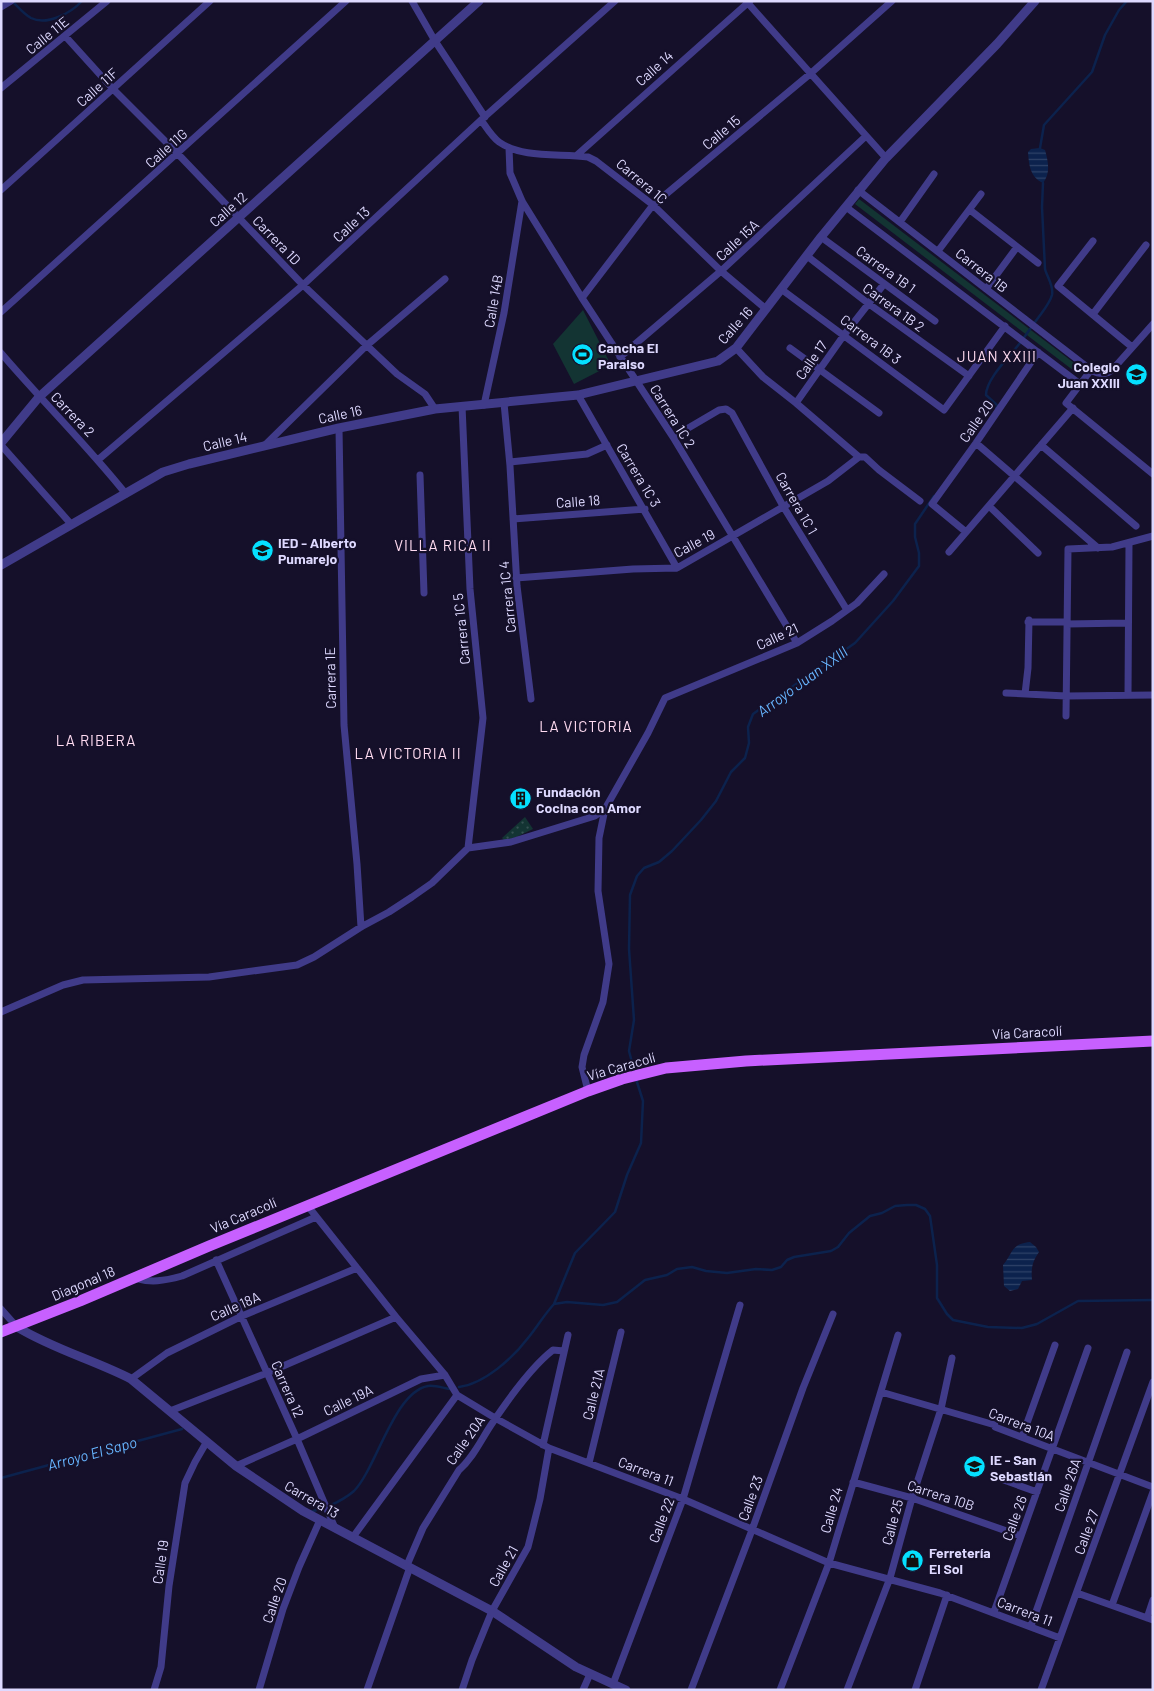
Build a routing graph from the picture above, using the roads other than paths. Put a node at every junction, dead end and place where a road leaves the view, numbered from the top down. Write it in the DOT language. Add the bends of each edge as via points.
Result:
graph roads {
  1 [pos="11,1"];
  2 [pos="107,1"];
  3 [pos="210,1"];
  4 [pos="346,1"];
  5 [pos="412,1"];
  6 [pos="479,1"];
  7 [pos="615,1"];
  8 [pos="892,1"];
  9 [pos="1035,1"];
  10 [pos="748,2"];
  11 [pos="2,6"];
  12 [pos="66,36"];
  13 [pos="435,41"];
  14 [pos="810,74"];
  15 [pos="1,88"];
  16 [pos="114,89"];
  17 [pos="483,119"];
  18 [pos="866,136"];
  19 [pos="509,148"];
  20 [pos="178,154"];
  21 [pos="577,155"];
  22 [pos="886,158"];
  23 [pos="934,174"];
  24 [pos="1,190"];
  25 [pos="858,190"];
  26 [pos="981,194"];
  27 [pos="522,201"];
  28 [pos="653,205"];
  29 [pos="846,207"];
  30 [pos="970,210"];
  31 [pos="239,219"];
  32 [pos="900,222"];
  33 [pos="821,237"];
  34 [pos="1093,241"];
  35 [pos="1146,245"];
  36 [pos="1017,247"];
  37 [pos="938,252"];
  38 [pos="807,256"];
  39 [pos="1038,263"];
  40 [pos="721,271"];
  41 [pos="446,279"];
  42 [pos="884,284"];
  43 [pos="303,285"];
  44 [pos="781,289"];
  45 [pos="986,289"];
  46 [pos="582,298"];
  47 [pos="869,304"];
  48 [pos="766,309"];
  49 [pos="1,312"];
  50 [pos="1093,314"];
  51 [pos="935,321"];
  52 [pos="1153,324"];
  53 [pos="1005,326"];
  54 [pos="844,335"];
  55 [pos="366,346"];
  56 [pos="1132,347"];
  57 [pos="736,348"];
  58 [pos="790,348"];
  59 [pos="1038,352"];
  60 [pos="1,353"];
  61 [pos="620,356"];
  62 [pos="820,369"];
  63 [pos="1091,370"];
  64 [pos="968,376"];
  65 [pos="636,381"];
  66 [pos="1080,384"];
  67 [pos="578,395"];
  68 [pos="39,397"];
  69 [pos="504,403"];
  70 [pos="796,403"];
  71 [pos="484,404"];
  72 [pos="462,406"];
  73 [pos="1073,408"];
  74 [pos="435,409"];
  75 [pos="879,413"];
  76 [pos="339,428"];
  77 [pos="674,437"];
  78 [pos="976,443"];
  79 [pos="1,444"];
  80 [pos="607,445"];
  81 [pos="1041,445"];
  82 [pos="264,447"];
  83 [pos="859,457"];
  84 [pos="99,459"];
  85 [pos="510,462"];
  86 [pos="1153,474"];
  87 [pos="420,475"];
  88 [pos="1014,476"];
  89 [pos="126,494"];
  90 [pos="920,501"];
  91 [pos="783,506"];
  92 [pos="989,506"];
  93 [pos="645,508"];
  94 [pos="513,519"];
  95 [pos="71,524"];
  96 [pos="1136,526"];
  97 [pos="966,532"];
  98 [pos="731,536"];
  99 [pos="1153,536"];
  100 [pos="1129,544"];
  101 [pos="1098,548"];
  102 [pos="949,552"];
  103 [pos="1038,553"];
  104 [pos="3,562"];
  105 [pos="677,568"];
  106 [pos="884,574"];
  107 [pos="516,578"];
  108 [pos="424,593"];
  109 [pos="847,610"];
  110 [pos="1067,623"];
  111 [pos="1128,623"];
  112 [pos="796,643"];
  113 [pos="1006,693"];
  114 [pos="1025,694"];
  115 [pos="1128,695"];
  116 [pos="1153,695"];
  117 [pos="1066,696"];
  118 [pos="531,698"];
  119 [pos="1066,716"];
  120 [pos="605,809"];
  121 [pos="468,848"];
  122 [pos="361,927"];
  123 [pos="1,1012"];
  124 [pos="1153,1041"];
  125 [pos="588,1091"];
  126 [pos="307,1205"];
  127 [pos="316,1217"];
  128 [pos="216,1260"];
  129 [pos="357,1268"];
  130 [pos="133,1278"];
  131 [pos="740,1305"];
  132 [pos="1,1310"];
  133 [pos="832,1314"];
  134 [pos="242,1316"];
  135 [pos="396,1317"];
  136 [pos="17,1327"];
  137 [pos="1,1332"];
  138 [pos="621,1332"];
  139 [pos="898,1334"];
  140 [pos="568,1335"];
  141 [pos="1056,1345"];
  142 [pos="1088,1348"];
  143 [pos="564,1351"];
  144 [pos="1127,1352"];
  145 [pos="952,1358"];
  146 [pos="267,1373"];
  147 [pos="445,1375"];
  148 [pos="131,1379"];
  149 [pos="1153,1382"];
  150 [pos="456,1391"];
  151 [pos="881,1392"];
  152 [pos="941,1409"];
  153 [pos="170,1411"];
  154 [pos="496,1418"];
  155 [pos="1022,1437"];
  156 [pos="297,1439"];
  157 [pos="206,1443"];
  158 [pos="546,1446"];
  159 [pos="1053,1449"];
  160 [pos="1088,1462"];
  161 [pos="589,1463"];
  162 [pos="236,1466"];
  163 [pos="1120,1474"];
  164 [pos="1001,1479"];
  165 [pos="853,1482"];
  166 [pos="1153,1486"];
  167 [pos="1037,1492"];
  168 [pos="1153,1492"];
  169 [pos="912,1498"];
  170 [pos="683,1499"];
  171 [pos="320,1520"];
  172 [pos="335,1528"];
  173 [pos="752,1530"];
  174 [pos="1021,1536"];
  175 [pos="353,1537"];
  176 [pos="829,1563"];
  177 [pos="409,1566"];
  178 [pos="890,1578"];
  179 [pos="1077,1593"];
  180 [pos="947,1595"];
  181 [pos="1153,1600"];
  182 [pos="1112,1605"];
  183 [pos="492,1611"];
  184 [pos="994,1612"];
  185 [pos="1150,1619"];
  186 [pos="1031,1626"];
  187 [pos="1060,1638"];
  188 [pos="590,1674"];
  189 [pos="613,1684"];
  190 [pos="154,1690"];
  191 [pos="259,1690"];
  192 [pos="366,1690"];
  193 [pos="462,1690"];
  194 [pos="584,1690"];
  195 [pos="626,1690"];
  196 [pos="691,1690"];
  197 [pos="780,1690"];
  198 [pos="847,1690"];
  199 [pos="915,1690"];
  200 [pos="1041,1690"];
  1 -- 11 [label="street"];
  2 -- 12 [label="street, Calle 11E"];
  3 -- 16 [label="street, Calle 11F"];
  4 -- 20 [label="street, Calle 11G"];
  5 -- 13 [label="street, Carrera 1C"];
  6 -- 13 [label="street, Calle 12"];
  7 -- 17 [label="street, Calle 13"];
  8 -- 14 [label="street, Calle 15"];
  9 -- 22 [label="street, Calle 16"];
  10 -- 14 [label="street"];
  10 -- 21 [label="street, Calle 14"];
  12 -- 15 [label="street, Calle 11E"];
  12 -- 16 [label="street, Carrera 1D"];
  13 -- 17 [label="street, Carrera 1C"];
  13 -- 31 [label="street, Calle 12"];
  14 -- 18 [label="street"];
  14 -- 28 [label="street, Calle 15"];
  16 -- 20 [label="street, Carrera 1D"];
  16 -- 24 [label="street, Calle 11F"];
  17 -- 19 [label="street, Carrera 1C" via="497,140"];
  17 -- 43 [label="street, Calle 13"];
  18 -- 22 [label="street"];
  18 -- 40 [label="street, Calle 15A"];
  19 -- 21 [label="street, Carrera 1C" via="533,153"];
  19 -- 27 [label="street, Carrera 1C 2" via="510,173"];
  20 -- 31 [label="street, Carrera 1D"];
  20 -- 49 [label="street, Calle 11G"];
  21 -- 28 [label="street, Carrera 1C" via="596,161"];
  22 -- 25 [label="street, Calle 16"];
  23 -- 32 [label="street"];
  25 -- 29 [label="street, Calle 16"];
  25 -- 32 [label="street, Carrera 1B"];
  26 -- 30 [label="street"];
  27 -- 46 [label="street, Carrera 1C 2"];
  27 -- 71 [label="street, Calle 14B" via="504,313"];
  28 -- 40 [label="street, Carrera 1C"];
  28 -- 46 [label="street, Calle 15"];
  29 -- 33 [label="street, Calle 16"];
  29 -- 53 [label="street"];
  30 -- 36 [label="street"];
  30 -- 37 [label="street"];
  31 -- 43 [label="street, Carrera 1D"];
  31 -- 68 [label="street, Calle 12"];
  32 -- 37 [label="street, Carrera 1B"];
  33 -- 38 [label="street, Calle 16"];
  33 -- 42 [label="street, Carrera 1B 1"];
  34 -- 50 [label="street" via="1058,286"];
  35 -- 50 [label="street"];
  36 -- 39 [label="street"];
  36 -- 45 [label="street"];
  37 -- 45 [label="street, Carrera 1B"];
  38 -- 44 [label="street, Calle 16"];
  38 -- 47 [label="street, Carrera 1B 2"];
  40 -- 48 [label="street, Carrera 1C"];
  40 -- 61 [label="street, Calle 15A"];
  41 -- 55 [label="street, Calle 14"];
  42 -- 47 [label="street, Calle 17"];
  42 -- 51 [label="street, Carrera 1B 1"];
  43 -- 55 [label="street, Carrera 1D"];
  43 -- 84 [label="street, Calle 13"];
  44 -- 48 [label="street, Calle 16"];
  44 -- 54 [label="street, Carrera 1B 3"];
  45 -- 63 [label="street, Carrera 1B"];
  46 -- 61 [label="street, Carrera 1C 2"];
  47 -- 54 [label="street, Calle 17"];
  47 -- 64 [label="street, Carrera 1B 2"];
  48 -- 57 [label="street, Calle 16"];
  50 -- 56 [label="street"];
  52 -- 56 [label="street"];
  53 -- 59 [label="street"];
  53 -- 64 [label="street"];
  54 -- 62 [label="street, Calle 17"];
  54 -- 64 [label="street, Carrera 1B 3" via="944,410"];
  55 -- 74 [label="street, Carrera 1D" via="424,394"];
  55 -- 82 [label="street, Calle 14"];
  56 -- 63 [label="street" via="1109,372 1099,374"];
  57 -- 65 [label="street, Calle 16" via="718,361"];
  57 -- 70 [label="street" via="758,372"];
  58 -- 62 [label="street"];
  59 -- 66 [label="street"];
  59 -- 78 [label="street, Calle 20"];
  60 -- 68 [label="street, Carrera 2"];
  61 -- 65 [label="street, Carrera 1C 2"];
  62 -- 70 [label="street, Calle 17"];
  62 -- 75 [label="street"];
  63 -- 66 [label="street"];
  65 -- 67 [label="street, Calle 16"];
  65 -- 77 [label="street, Carrera 1C 2"];
  66 -- 73 [label="street" via="1066,402"];
  67 -- 69 [label="street, Calle 16"];
  67 -- 80 [label="street, Carrera 1C 3"];
  68 -- 79 [label="street, Calle 12"];
  68 -- 84 [label="street, Carrera 2"];
  69 -- 71 [label="street, Calle 16"];
  69 -- 85 [label="street, Carrera 1C 4"];
  70 -- 83 [label="street"];
  71 -- 72 [label="street, Calle 16"];
  72 -- 74 [label="street, Calle 16"];
  72 -- 121 [label="street, Carrera 1C 5" via="470,589 483,718"];
  73 -- 81 [label="street"];
  73 -- 86 [label="street"];
  74 -- 76 [label="street, Calle 16"];
  76 -- 82 [label="street, Calle 16"];
  76 -- 122 [label="street, Carrera 1E" via="344,725"];
  77 -- 91 [label="street, Carrera 1C 1" via="726,409 732,414"];
  77 -- 98 [label="street, Carrera 1C 2"];
  78 -- 88 [label="street"];
  78 -- 97 [label="street, Calle 20" via="932,504"];
  79 -- 95 [label="street"];
  80 -- 85 [label="street" via="587,454"];
  80 -- 93 [label="street, Carrera 1C 3"];
  81 -- 88 [label="street"];
  81 -- 96 [label="street"];
  82 -- 89 [label="street, Calle 14" via="163,472"];
  83 -- 90 [label="street" via="865,457"];
  83 -- 91 [label="street, Calle 19" via="828,481"];
  84 -- 89 [label="street, Carrera 2"];
  85 -- 94 [label="street, Carrera 1C 4"];
  87 -- 108 [label="street"];
  88 -- 92 [label="street"];
  88 -- 101 [label="street"];
  89 -- 95 [label="street, Calle 14"];
  91 -- 98 [label="street, Calle 19"];
  91 -- 109 [label="street, Carrera 1C 1"];
  92 -- 97 [label="street"];
  92 -- 103 [label="street"];
  93 -- 94 [label="street, Calle 18"];
  93 -- 105 [label="street, Carrera 1C 3"];
  94 -- 107 [label="street, Carrera 1C 4"];
  95 -- 104 [label="street, Calle 14"];
  97 -- 102 [label="street"];
  98 -- 105 [label="street, Calle 19"];
  98 -- 112 [label="street, Carrera 1C 2"];
  99 -- 100 [label="street"];
  100 -- 101 [label="street"];
  100 -- 111 [label="street"];
  101 -- 110 [label="street" via="1068,549"];
  105 -- 107 [label="street, Calle 19"];
  106 -- 109 [label="street, Calle 21"];
  107 -- 118 [label="street, Carrera 1C 4"];
  109 -- 112 [label="street, Calle 21"];
  110 -- 111 [label="street"];
  110 -- 114 [label="street" via="1028,621"];
  110 -- 117 [label="street"];
  111 -- 115 [label="street"];
  112 -- 120 [label="street, Calle 21" via="665,698"];
  113 -- 114 [label="street"];
  114 -- 117 [label="street"];
  115 -- 116 [label="street"];
  115 -- 117 [label="street"];
  117 -- 119 [label="street"];
  120 -- 121 [label="street" via="595,816 511,842"];
  120 -- 125 [label="street" via="599,838 598,891 609,964 603,1002 582,1067"];
  121 -- 122 [label="street" via="432,883"];
  122 -- 123 [label="street" via="297,965 208,977 84,980 63,985"];
  124 -- 125 [label="main road, Vía Caracolí" via="746,1061 666,1068"];
  125 -- 126 [label="main road, Vía Caracolí"];
  126 -- 127 [label="street, Carrera 11"];
  126 -- 130 [label="main road, Vía Caracolí"];
  127 -- 128 [label="street, Diagonal 18"];
  127 -- 129 [label="street, Carrera 11"];
  128 -- 130 [label="street, Diagonal 18" via="164,1281 148,1282"];
  128 -- 134 [label="street, Carrera 12"];
  129 -- 134 [label="street, Calle 18A"];
  129 -- 135 [label="street, Carrera 11"];
  130 -- 136 [label="main road, Diagonal 18"];
  131 -- 170 [label="street, Calle 22"];
  132 -- 136 [label="street, Carrera 13"];
  133 -- 173 [label="street, Calle 23"];
  134 -- 146 [label="street, Carrera 12"];
  134 -- 148 [label="street, Calle 18A" via="167,1353"];
  135 -- 146 [label="street"];
  135 -- 147 [label="street, Carrera 11"];
  136 -- 137 [label="main road, Diagonal 18"];
  136 -- 148 [label="street, Carrera 13" via="36,1339"];
  138 -- 161 [label="street, Calle 21A"];
  139 -- 151 [label="street, Calle 24"];
  140 -- 143 [label="street, Calle 21"];
  141 -- 155 [label="street"];
  142 -- 159 [label="street, Calle 26"];
  143 -- 154 [label="street, Calle 20A" via="553,1350 540,1360"];
  143 -- 158 [label="street, Calle 21"];
  144 -- 160 [label="street, Calle 26A"];
  145 -- 152 [label="street, Calle 25"];
  146 -- 153 [label="street"];
  146 -- 156 [label="street, Carrera 12"];
  147 -- 150 [label="street, Carrera 11"];
  147 -- 156 [label="street, Calle 19A" via="421,1379"];
  148 -- 153 [label="street, Carrera 13"];
  149 -- 163 [label="street, Calle 27"];
  150 -- 154 [label="street, Carrera 11"];
  150 -- 175 [label="street"];
  151 -- 152 [label="street, Carrera 10A"];
  151 -- 165 [label="street, Calle 24"];
  152 -- 155 [label="street, Carrera 10A"];
  152 -- 169 [label="street, Calle 25"];
  153 -- 157 [label="street, Carrera 13"];
  154 -- 158 [label="street, Carrera 11"];
  154 -- 177 [label="street, Calle 20A" via="423,1528"];
  155 -- 159 [label="street, Carrera 10A"];
  156 -- 162 [label="street, Calle 19A"];
  156 -- 172 [label="street, Carrera 12"];
  157 -- 162 [label="street, Carrera 13"];
  157 -- 190 [label="street, Calle 19" via="185,1483 169,1586 161,1667"];
  158 -- 161 [label="street, Carrera 11"];
  158 -- 183 [label="street, Calle 21" via="540,1498 528,1547"];
  159 -- 160 [label="street, Carrera 10A"];
  159 -- 167 [label="street, Calle 26"];
  160 -- 163 [label="street, Carrera 10A"];
  160 -- 186 [label="street, Calle 26A"];
  161 -- 170 [label="street, Carrera 11"];
  162 -- 171 [label="street, Carrera 13"];
  163 -- 166 [label="street, Carrera 10A"];
  163 -- 179 [label="street, Calle 27"];
  164 -- 167 [label="street"];
  165 -- 169 [label="street, Carrera 10B"];
  165 -- 176 [label="street, Calle 24"];
  167 -- 174 [label="street, Calle 26"];
  168 -- 182 [label="street"];
  169 -- 174 [label="street, Carrera 10B"];
  169 -- 178 [label="street, Calle 25"];
  170 -- 173 [label="street, Carrera 11"];
  170 -- 189 [label="street, Calle 22"];
  171 -- 172 [label="street, Carrera 13"];
  171 -- 191 [label="street, Calle 20" via="298,1567"];
  172 -- 175 [label="street, Carrera 13"];
  173 -- 176 [label="street, Carrera 11"];
  173 -- 196 [label="street, Calle 23"];
  174 -- 184 [label="street, Calle 26"];
  175 -- 177 [label="street, Carrera 13"];
  176 -- 178 [label="street, Carrera 11"];
  176 -- 197 [label="street, Calle 24"];
  177 -- 183 [label="street, Carrera 13"];
  177 -- 192 [label="street, Calle 20A"];
  178 -- 180 [label="street, Carrera 11"];
  178 -- 198 [label="street, Calle 25"];
  179 -- 182 [label="street"];
  179 -- 187 [label="street, Calle 27"];
  180 -- 184 [label="street, Carrera 11"];
  180 -- 199 [label="street"];
  181 -- 185 [label="street"];
  182 -- 185 [label="street"];
  183 -- 188 [label="street, Carrera 13"];
  183 -- 193 [label="street, Calle 21"];
  184 -- 186 [label="street, Carrera 11"];
  186 -- 187 [label="street, Carrera 11"];
  187 -- 200 [label="street, Calle 27"];
  188 -- 189 [label="street, Carrera 13"];
  188 -- 194 [label="street"];
  189 -- 195 [label="street, Carrera 13"];
}
